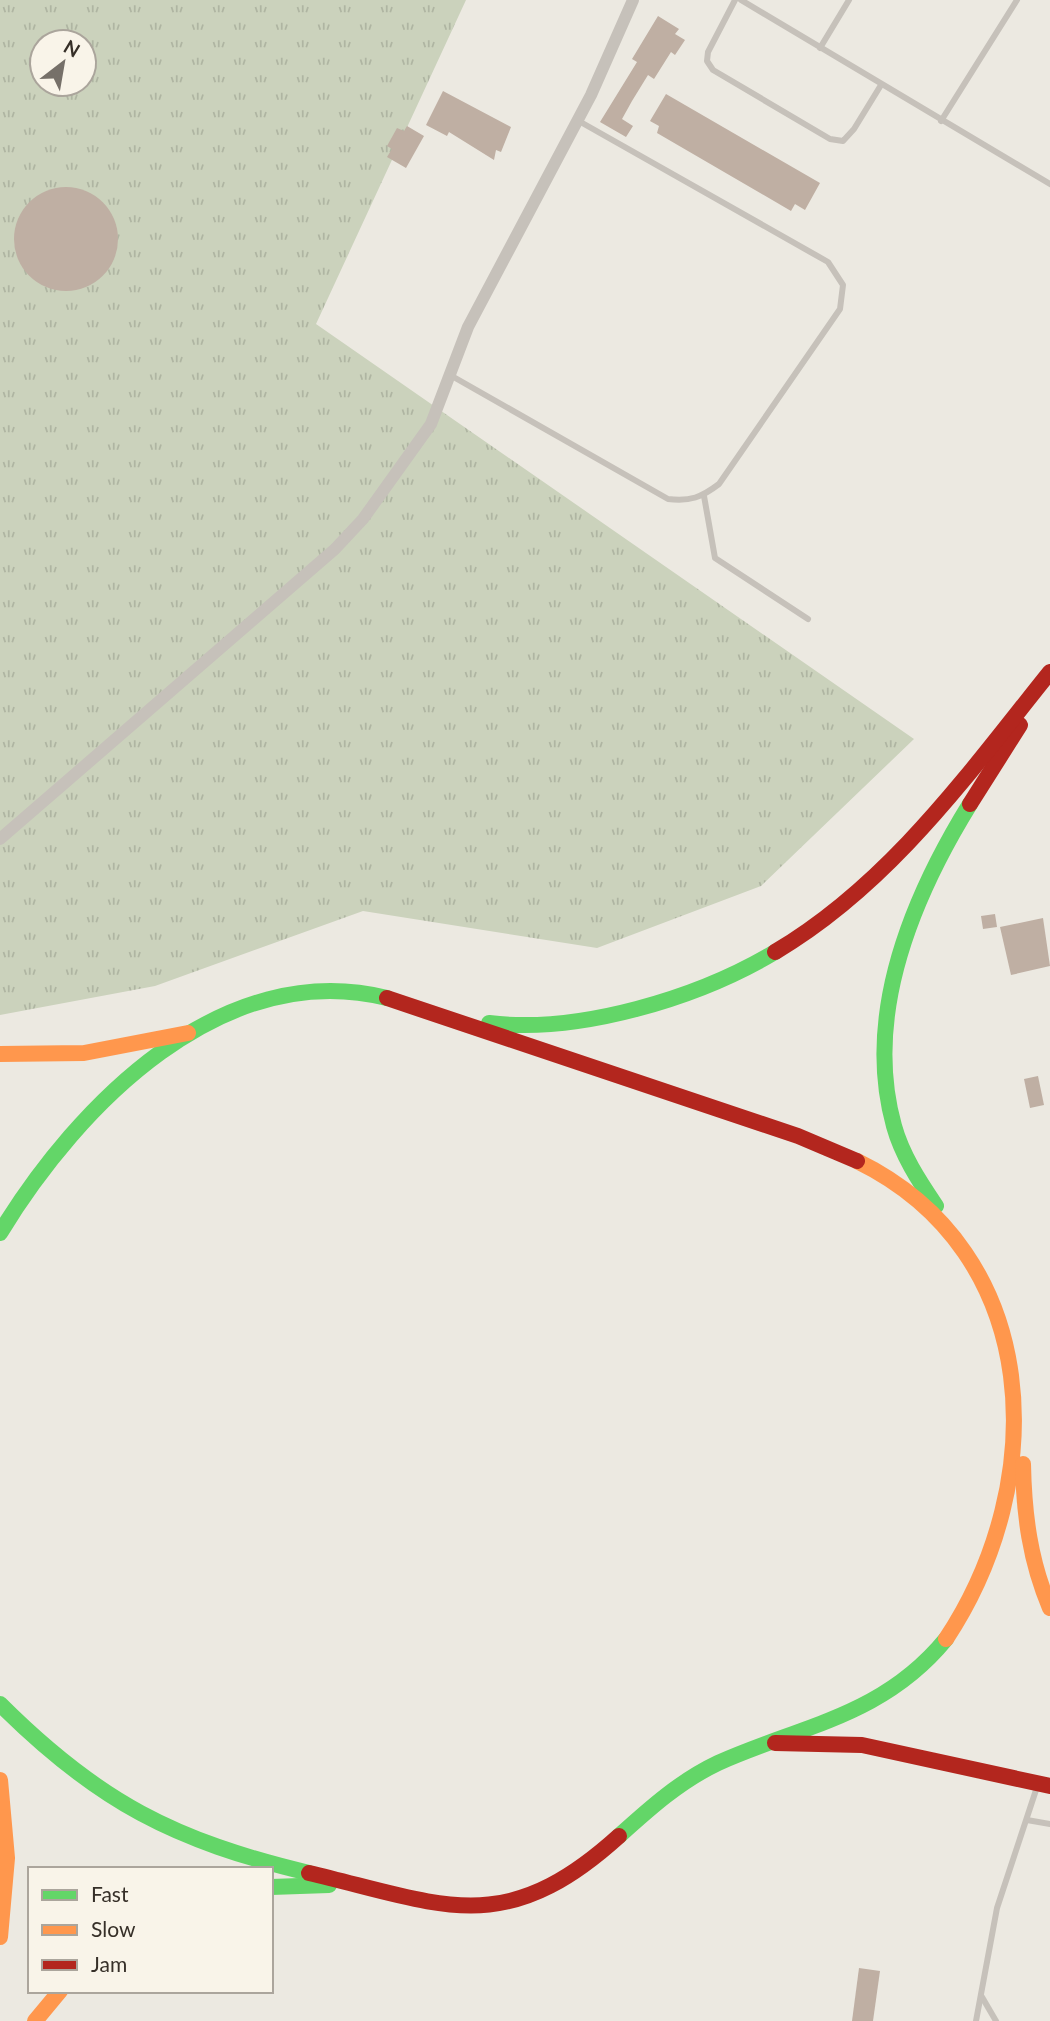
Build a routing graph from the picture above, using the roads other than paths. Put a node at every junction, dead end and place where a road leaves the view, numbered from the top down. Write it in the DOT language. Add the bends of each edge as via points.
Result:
graph roads {
  1 [pos="633,0"];
  2 [pos="735,0"];
  3 [pos="741,0"];
  4 [pos="849,0"];
  5 [pos="1017,0"];
  6 [pos="820,48"];
  7 [pos="881,85"];
  8 [pos="578,120"];
  9 [pos="941,121"];
  10 [pos="1050,184"];
  11 [pos="450,375"];
  12 [pos="704,496"];
  13 [pos="808,619"];
  14 [pos="1050,672"];
  15 [pos="1050,678"];
  16 [pos="0,839"];
  17 [pos="445,1016"];
  18 [pos="192,1032"];
  19 [pos="0,1054"];
  20 [pos="951,1228"];
  21 [pos="0,1233"];
  22 [pos="1023,1464"];
  23 [pos="1050,1608"];
  24 [pos="0,1704"];
  25 [pos="775,1744"];
  26 [pos="0,1780"];
  27 [pos="1044,1785"];
  28 [pos="1027,1820"];
  29 [pos="1050,1824"];
  30 [pos="362,1885"];
  31 [pos="273,1888"];
  32 [pos="0,1937"];
  33 [pos="58,1993"];
  34 [pos="982,1997"];
  35 [pos="35,2021"];
  36 [pos="976,2021"];
  37 [pos="996,2021"];
  1 -- 8 [label="street"];
  2 -- 7 [label="lane" via="706,61 713,70 830,139 843,141 854,130"];
  3 -- 6 [label="lane"];
  4 -- 6 [label="lane"];
  5 -- 9 [label="lane"];
  6 -- 7 [label="lane"];
  7 -- 9 [label="lane"];
  8 -- 11 [label="street" via="468,327"];
  8 -- 12 [label="lane" via="828,262 843,285 840,309 719,484"];
  9 -- 10 [label="lane"];
  11 -- 12 [label="lane" via="668,499"];
  11 -- 16 [label="street" via="431,424 363,519 335,549"];
  12 -- 13 [label="lane" via="715,558"];
  14 -- 17 [label="main road" via="851,900 785,947 716,983 659,1003 601,1016 503,1026"];
  15 -- 20 [label="main road" via="938,857 900,955 890,1000 885,1068 894,1125 916,1175"];
  17 -- 18 [label="main road" via="381,997 319,990 242,1009"];
  17 -- 20 [label="main road" via="821,1146 887,1177"];
  18 -- 19 [label="main road" via="84,1053"];
  18 -- 21 [label="main road" via="123,1080 85,1115 22,1193"];
  20 -- 22 [label="main road" via="999,1295 1015,1333 1024,1374"];
  22 -- 23 [label="main road" via="1023,1514 1029,1549"];
  22 -- 25 [label="main road" via="1000,1543 980,1587 937,1651 914,1673 854,1714"];
  24 -- 30 [label="main road" via="41,1745 130,1809 227,1852"];
  25 -- 27 [label="main road" via="862,1745"];
  25 -- 30 [label="main road" via="710,1767 678,1786 586,1868 557,1887 528,1898 471,1907 433,1903"];
  26 -- 32 [label="main road" via="7,1850"];
  27 -- 28 [label="lane"];
  28 -- 29 [label="lane"];
  28 -- 34 [label="lane" via="997,1908"];
  30 -- 31 [label="main road"];
  33 -- 35 [label="main road"];
  34 -- 36 [label="lane"];
  34 -- 37 [label="lane"];
}
